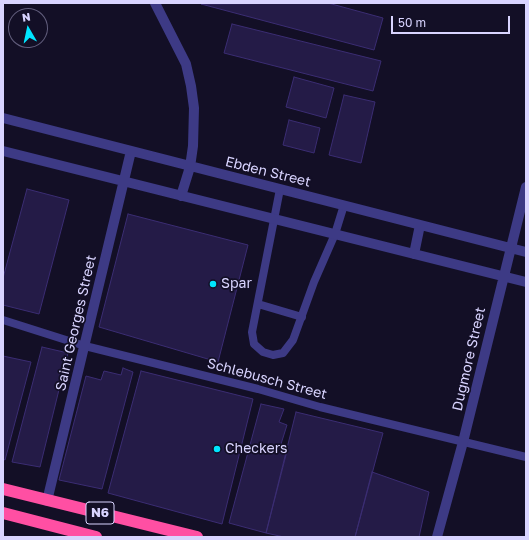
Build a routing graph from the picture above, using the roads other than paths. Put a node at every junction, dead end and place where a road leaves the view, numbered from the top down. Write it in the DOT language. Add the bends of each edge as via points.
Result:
graph roads {
  1 [pos="156,3"];
  2 [pos="3,118"];
  3 [pos="3,151"];
  4 [pos="131,151"];
  5 [pos="190,167"];
  6 [pos="124,181"];
  7 [pos="526,187"];
  8 [pos="280,189"];
  9 [pos="181,196"];
  10 [pos="344,205"];
  11 [pos="275,219"];
  12 [pos="420,225"];
  13 [pos="335,234"];
  14 [pos="510,248"];
  15 [pos="526,252"];
  16 [pos="414,254"];
  17 [pos="503,276"];
  18 [pos="526,282"];
  19 [pos="258,304"];
  20 [pos="302,317"];
  21 [pos="3,320"];
  22 [pos="86,346"];
  23 [pos="464,442"];
  24 [pos="526,457"];
  25 [pos="3,489"];
  26 [pos="47,501"];
  27 [pos="3,513"];
  28 [pos="96,537"];
  29 [pos="196,537"];
  30 [pos="437,537"];
  1 -- 5 [label="street" via="186,64 191,86 194,108"];
  2 -- 4 [label="street, Ebden Street"];
  3 -- 6 [label="street"];
  4 -- 5 [label="street, Ebden Street"];
  4 -- 6 [label="street, Saint Georges Street"];
  5 -- 8 [label="street, Ebden Street"];
  5 -- 9 [label="street"];
  6 -- 9 [label="street"];
  6 -- 22 [label="street, Saint Georges Street"];
  7 -- 14 [label="street, Dugmore Street"];
  8 -- 10 [label="street, Ebden Street"];
  8 -- 11 [label="lane"];
  9 -- 11 [label="street"];
  10 -- 12 [label="street, Ebden Street"];
  10 -- 13 [label="lane"];
  11 -- 13 [label="street"];
  11 -- 19 [label="lane"];
  12 -- 14 [label="street, Ebden Street"];
  12 -- 16 [label="street"];
  13 -- 16 [label="street"];
  13 -- 20 [label="lane"];
  14 -- 15 [label="street, Ebden Street"];
  14 -- 17 [label="street, Dugmore Street"];
  16 -- 17 [label="street"];
  17 -- 18 [label="street"];
  17 -- 23 [label="street, Dugmore Street"];
  19 -- 20 [label="lane"];
  19 -- 20 [label="lane" via="252,332 253,340 259,349 273,355 285,351 293,340"];
  21 -- 22 [label="lane, Schlebusch Street"];
  22 -- 23 [label="lane, Schlebusch Street"];
  22 -- 26 [label="street, Saint Georges Street"];
  23 -- 24 [label="lane, Schlebusch Street"];
  23 -- 30 [label="street, Dugmore Street"];
  25 -- 26 [label="highway, N6"];
  26 -- 29 [label="highway, N6"];
  27 -- 28 [label="highway, N6"];
}
